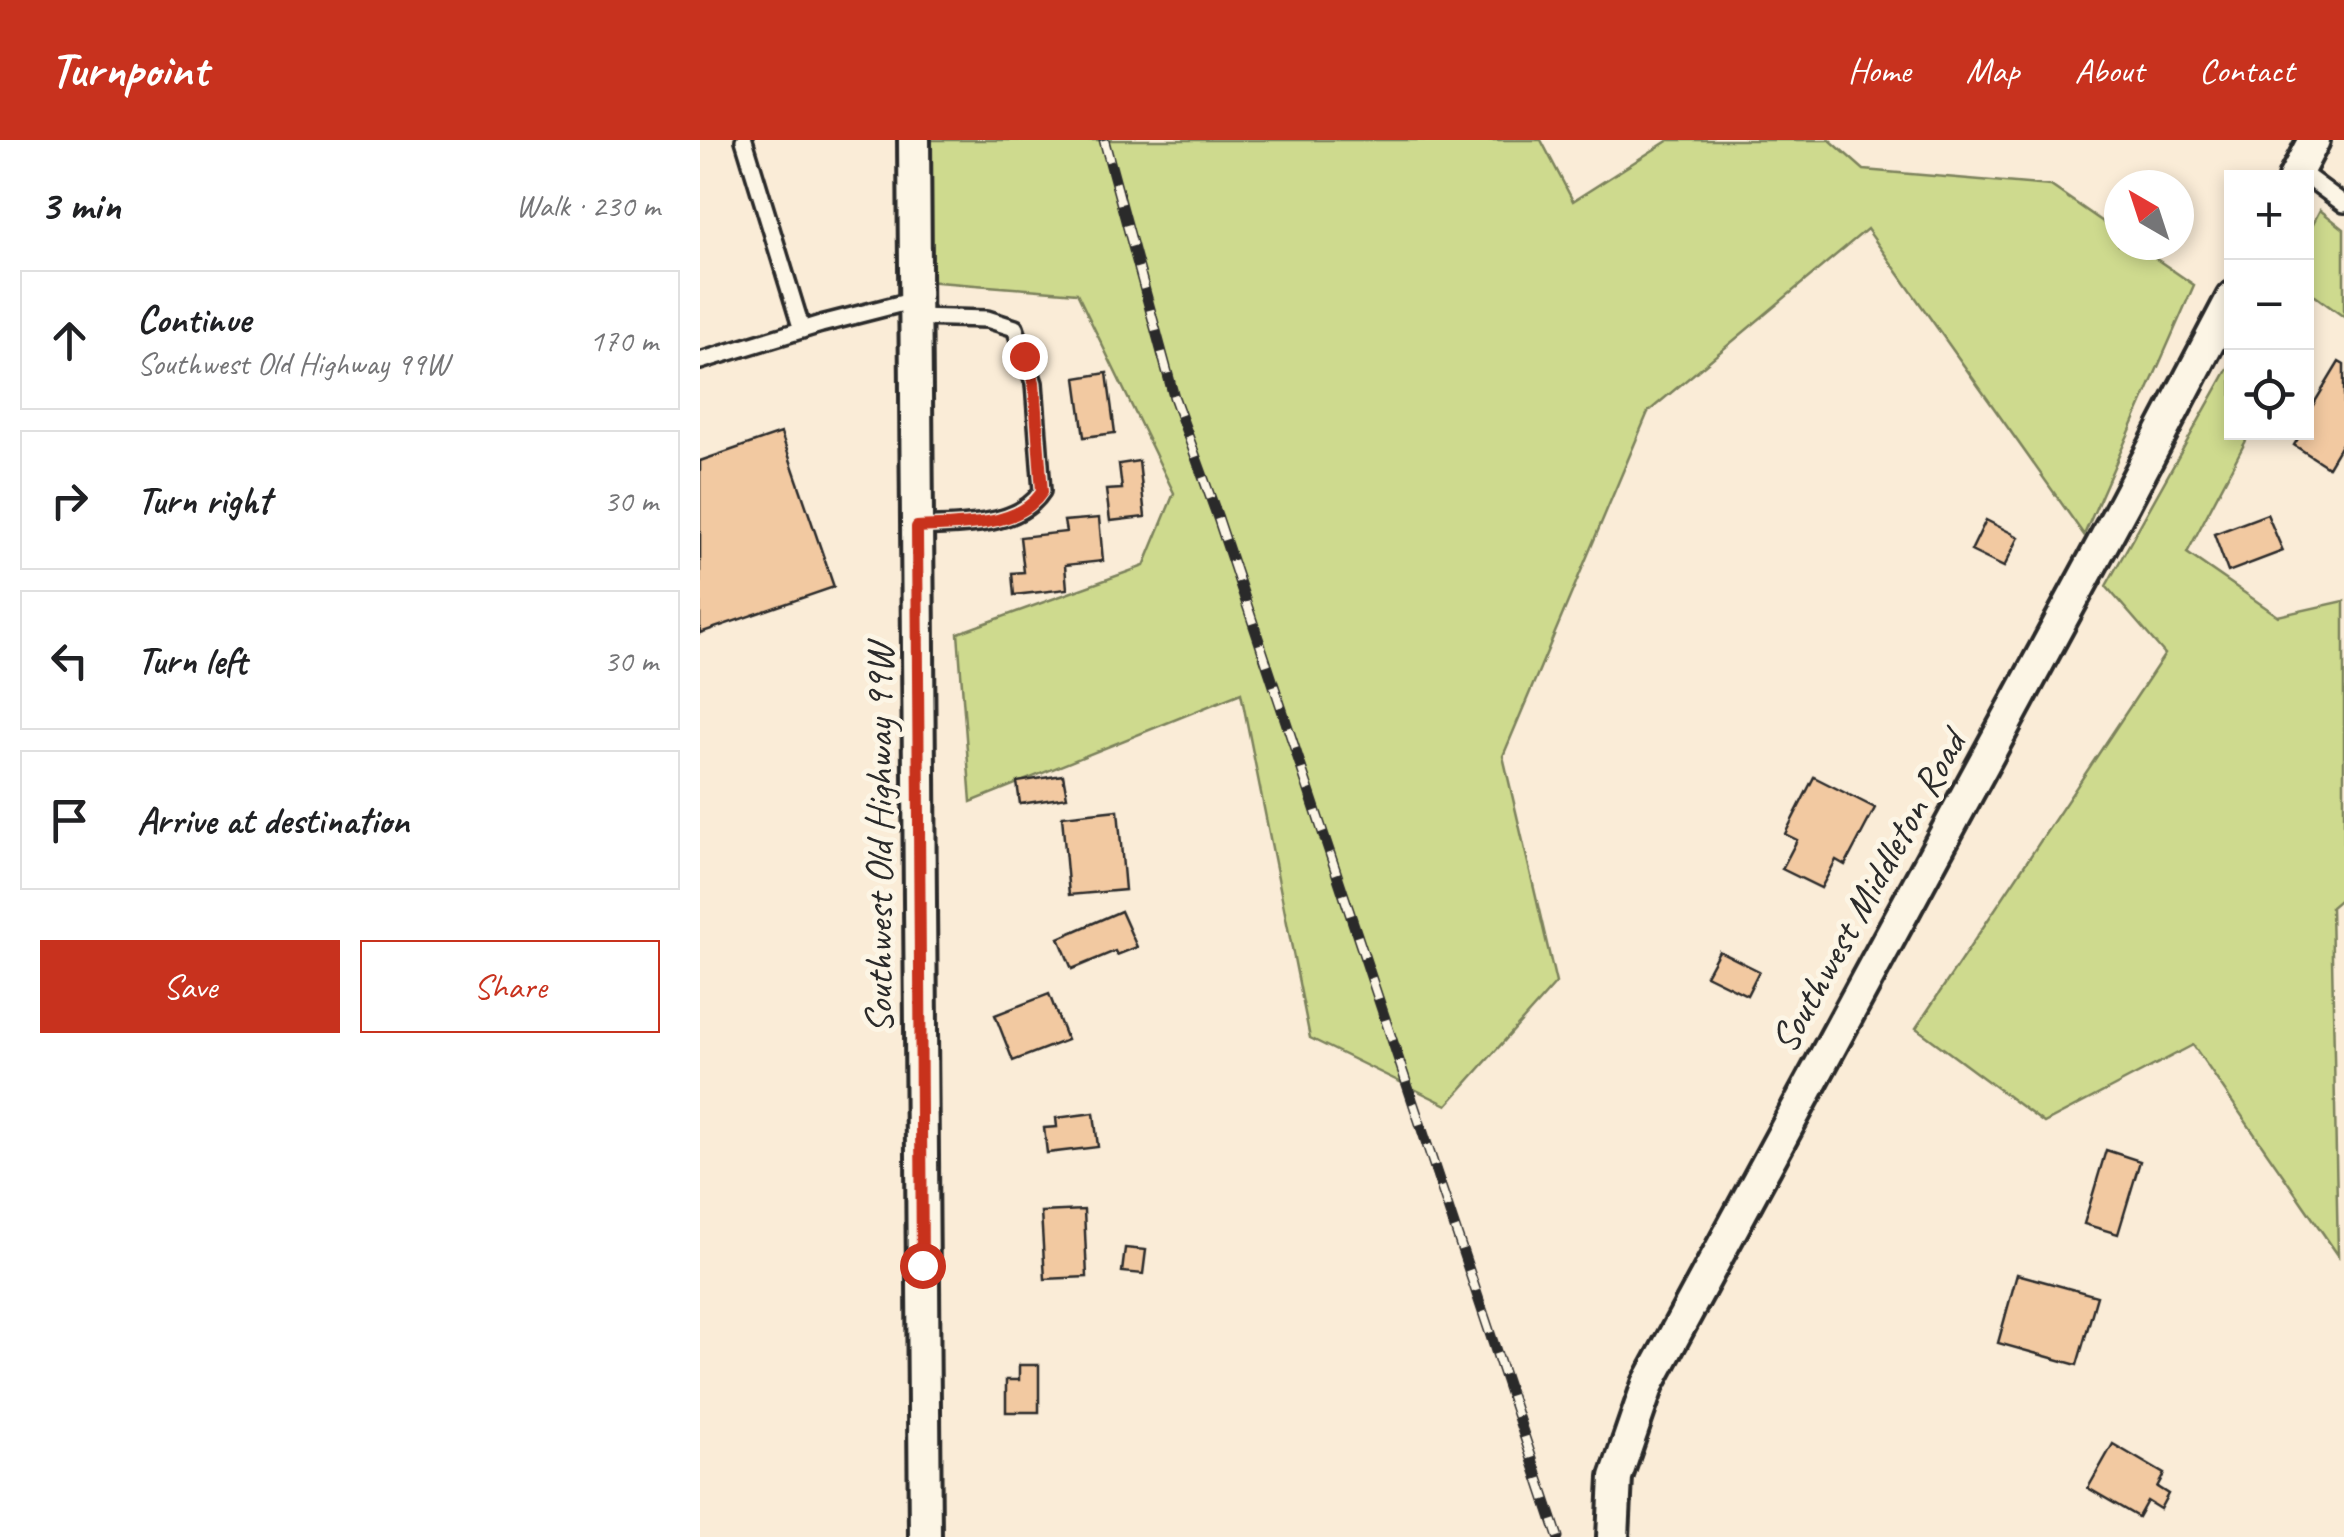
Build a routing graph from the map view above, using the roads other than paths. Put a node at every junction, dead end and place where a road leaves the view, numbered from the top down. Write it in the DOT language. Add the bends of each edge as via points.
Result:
graph roads {
  1 [pos="744,140"];
  2 [pos="914,140"];
  3 [pos="2314,140"];
  4 [pos="2298,170"];
  5 [pos="2314,185"];
  6 [pos="2344,204"];
  7 [pos="915,308"];
  8 [pos="2224,313"];
  9 [pos="802,330"];
  10 [pos="700,361"];
  11 [pos="917,527"];
  12 [pos="925,1537"];
  13 [pos="1613,1537"];
  1 -- 9 [label="lane"];
  2 -- 7 [label="street, Southwest Old Highway 99W"];
  3 -- 4 [label="street"];
  5 -- 6 [label="lane"];
  7 -- 9 [label="lane"];
  7 -- 11 [label="street, Southwest Old Highway 99W"];
  7 -- 11 [label="lane" via="1015,328 1034,383 1042,492 1016,515"];
  8 -- 13 [label="street, Southwest Middleton Road" via="1648,1384 1616,1477"];
  9 -- 10 [label="lane"];
  11 -- 12 [label="street, Southwest Old Highway 99W"];
}
